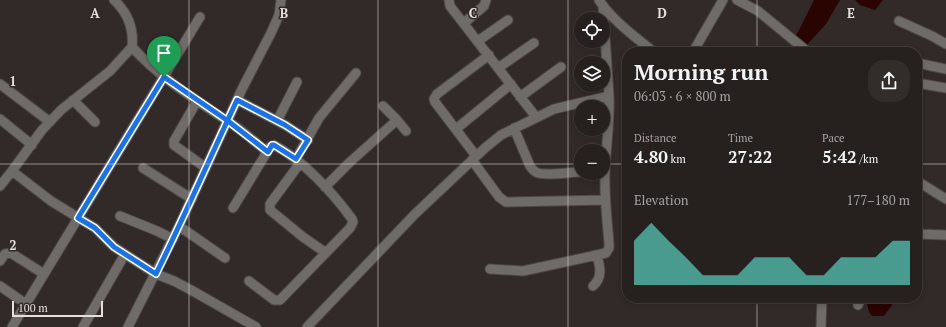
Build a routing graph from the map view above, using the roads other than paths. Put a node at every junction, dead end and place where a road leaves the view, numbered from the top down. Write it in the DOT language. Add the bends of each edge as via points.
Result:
graph roads {
  1 [pos="114,0"];
  2 [pos="281,0"];
  3 [pos="448,0"];
  4 [pos="486,0"];
  5 [pos="723,0"];
  6 [pos="737,0"];
  7 [pos="601,3"];
  8 [pos="200,17"];
  9 [pos="508,20"];
  10 [pos="899,20"];
  11 [pos="464,23"];
  12 [pos="478,41"];
  13 [pos="534,43"];
  14 [pos="946,44"];
  15 [pos="132,46"];
  16 [pos="647,47"];
  17 [pos="696,47"];
  18 [pos="802,47"];
  19 [pos="489,56"];
  20 [pos="922,64"];
  21 [pos="561,67"];
  22 [pos="498,68"];
  23 [pos="946,69"];
  24 [pos="356,73"];
  25 [pos="164,77"];
  26 [pos="297,82"];
  27 [pos="0,84"];
  28 [pos="511,84"];
  29 [pos="922,84"];
  30 [pos="946,88"];
  31 [pos="609,96"];
  32 [pos="520,97"];
  33 [pos="73,100"];
  34 [pos="237,100"];
  35 [pos="197,101"];
  36 [pos="382,106"];
  37 [pos="536,117"];
  38 [pos="0,120"];
  39 [pos="397,120"];
  40 [pos="228,121"];
  41 [pos="277,121"];
  42 [pos="50,122"];
  43 [pos="95,122"];
  44 [pos="514,128"];
  45 [pos="456,129"];
  46 [pos="406,131"];
  47 [pos="308,140"];
  48 [pos="607,144"];
  49 [pos="32,145"];
  50 [pos="268,152"];
  51 [pos="474,158"];
  52 [pos="298,161"];
  53 [pos="143,168"];
  54 [pos="206,168"];
  55 [pos="12,172"];
  56 [pos="574,172"];
  57 [pos="604,180"];
  58 [pos="922,184"];
  59 [pos="0,186"];
  60 [pos="325,187"];
  61 [pos="192,199"];
  62 [pos="946,199"];
  63 [pos="605,200"];
  64 [pos="233,208"];
  65 [pos="120,216"];
  66 [pos="78,218"];
  67 [pos="179,226"];
  68 [pos="922,234"];
  69 [pos="946,235"];
  70 [pos="173,239"];
  71 [pos="326,253"];
  72 [pos="125,254"];
  73 [pos="598,255"];
  74 [pos="225,258"];
  75 [pos="0,261"];
  76 [pos="490,269"];
  77 [pos="44,274"];
  78 [pos="156,274"];
  79 [pos="249,281"];
  80 [pos="0,286"];
  81 [pos="593,286"];
  82 [pos="822,303"];
  83 [pos="26,304"];
  84 [pos="12,327"];
  85 [pos="84,327"];
  86 [pos="128,327"];
  87 [pos="256,327"];
  88 [pos="307,327"];
  89 [pos="821,327"];
  1 -- 15 [label="street" via="126,14 131,26 134,36"];
  2 -- 34 [label="street" via="279,15"];
  3 -- 11 [label="street"];
  4 -- 11 [label="street" via="484,6"];
  5 -- 17 [label="street"];
  6 -- 18 [label="street" via="762,14"];
  7 -- 16 [label="street" via="629,33"];
  7 -- 31 [label="street"];
  8 -- 25 [label="street"];
  9 -- 12 [label="street"];
  10 -- 14 [label="street"];
  11 -- 12 [label="street"];
  12 -- 19 [label="street"];
  13 -- 22 [label="street"];
  15 -- 25 [label="street"];
  15 -- 33 [label="street" via="110,71"];
  19 -- 22 [label="street"];
  19 -- 45 [label="street" via="435,96 435,102"];
  20 -- 23 [label="street"];
  21 -- 32 [label="street"];
  22 -- 28 [label="street"];
  24 -- 47 [label="street" via="319,118"];
  25 -- 35 [label="street"];
  25 -- 66 [label="street"];
  26 -- 41 [label="street"];
  27 -- 42 [label="street"];
  28 -- 32 [label="street"];
  28 -- 45 [label="street"];
  29 -- 30 [label="street"];
  31 -- 37 [label="street" via="554,109"];
  31 -- 48 [label="street"];
  32 -- 37 [label="street"];
  33 -- 42 [label="street"];
  33 -- 43 [label="street"];
  34 -- 40 [label="street"];
  34 -- 41 [label="street"];
  35 -- 40 [label="street"];
  35 -- 54 [label="street" via="174,143"];
  36 -- 39 [label="street"];
  37 -- 44 [label="street"];
  38 -- 49 [label="street"];
  39 -- 46 [label="street"];
  39 -- 60 [label="street"];
  40 -- 50 [label="street"];
  40 -- 54 [label="street"];
  41 -- 47 [label="street"];
  42 -- 49 [label="street"];
  44 -- 51 [label="street" via="501,134"];
  44 -- 56 [label="street" via="534,171 545,174"];
  45 -- 51 [label="street"];
  47 -- 52 [label="street"];
  49 -- 55 [label="street"];
  50 -- 52 [label="street" via="274,145"];
  50 -- 64 [label="street"];
  51 -- 63 [label="street" via="499,197 506,202"];
  51 -- 88 [label="street" via="415,214"];
  52 -- 60 [label="street"];
  52 -- 71 [label="street" via="270,204 270,210"];
  53 -- 61 [label="street"];
  54 -- 61 [label="street"];
  55 -- 59 [label="street"];
  55 -- 66 [label="street"];
  57 -- 63 [label="street"];
  58 -- 62 [label="street"];
  60 -- 71 [label="street" via="339,201 353,222"];
  61 -- 67 [label="street"];
  63 -- 73 [label="street" via="609,248 606,253"];
  65 -- 70 [label="street"];
  66 -- 72 [label="street" via="95,228"];
  66 -- 77 [label="street"];
  67 -- 70 [label="street"];
  67 -- 74 [label="street"];
  68 -- 69 [label="street"];
  70 -- 78 [label="street"];
  71 -- 79 [label="street" via="277,301"];
  72 -- 78 [label="street"];
  72 -- 85 [label="street"];
  73 -- 76 [label="street" via="523,271"];
  73 -- 81 [label="street" via="600,274"];
  75 -- 77 [label="street" via="5,254 11,253"];
  77 -- 83 [label="street"];
  78 -- 86 [label="street"];
  78 -- 87 [label="street" via="191,290"];
  80 -- 83 [label="street"];
  82 -- 89 [label="street"];
  83 -- 84 [label="street"];
}
